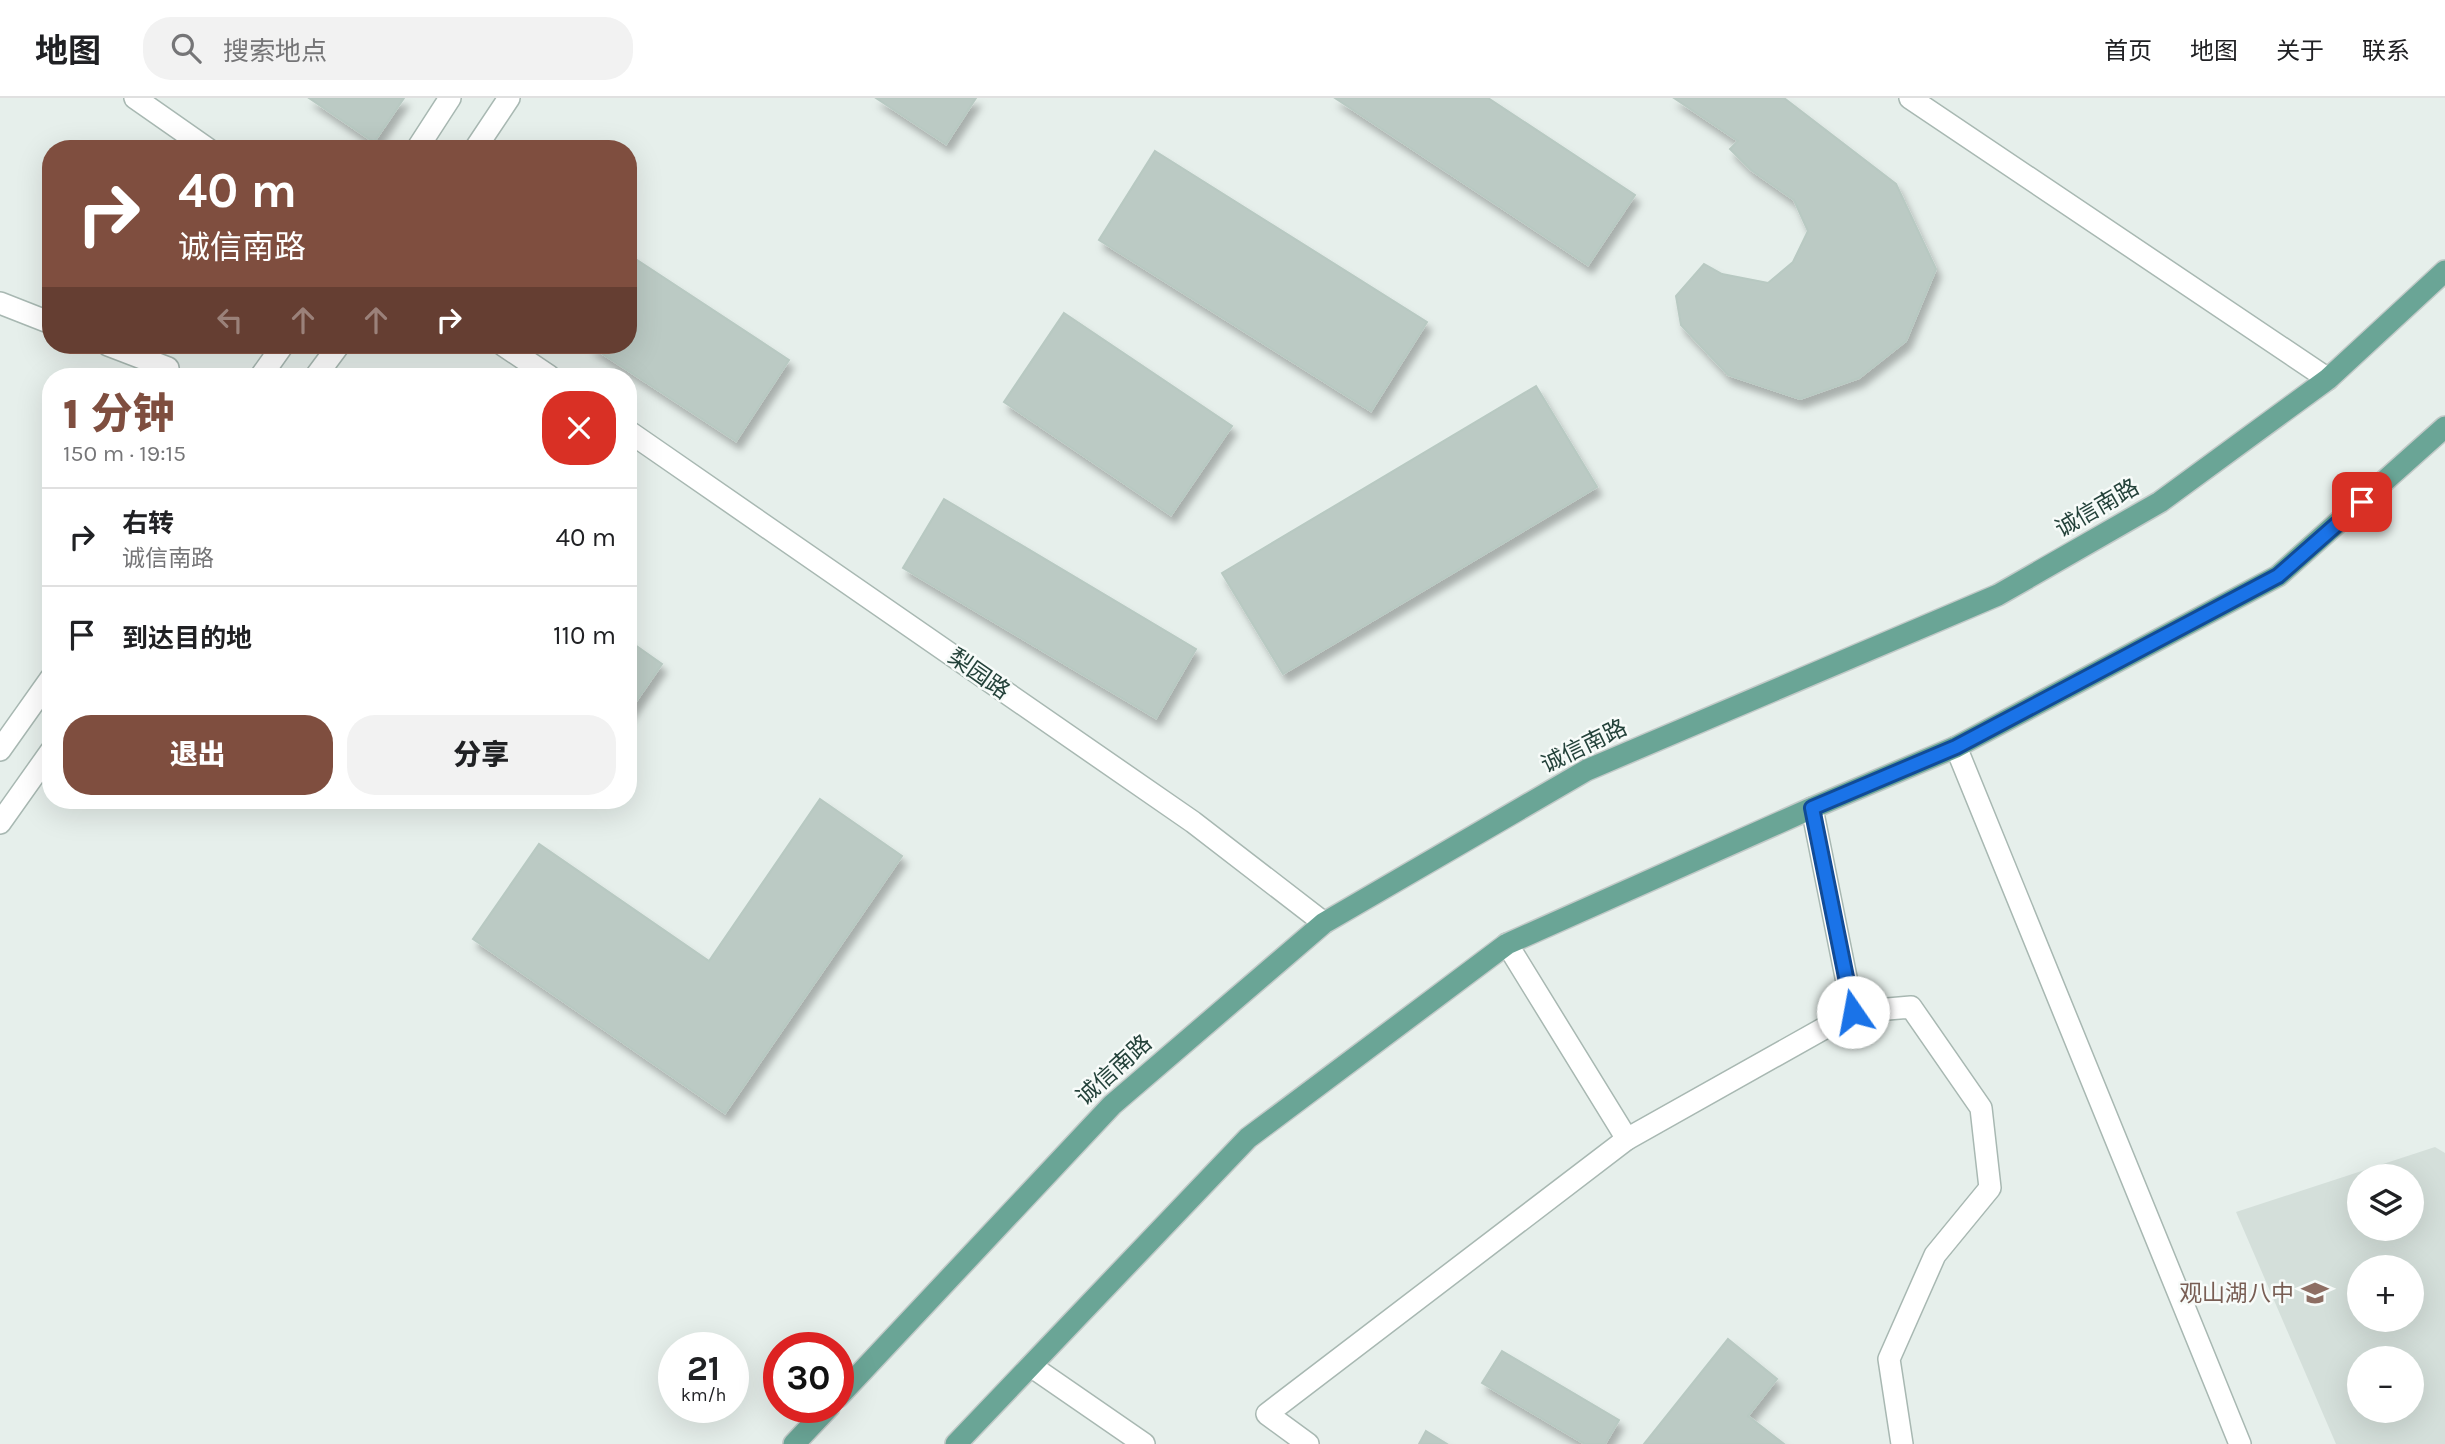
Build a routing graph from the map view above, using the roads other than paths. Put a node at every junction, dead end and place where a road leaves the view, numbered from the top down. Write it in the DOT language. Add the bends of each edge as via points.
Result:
graph roads {
  1 [pos="135,98"];
  2 [pos="450,98"];
  3 [pos="509,98"];
  4 [pos="1910,98"];
  5 [pos="195,140"];
  6 [pos="422,140"];
  7 [pos="481,140"];
  8 [pos="2445,271"];
  9 [pos="0,303"];
  10 [pos="42,319"];
  11 [pos="131,354"];
  12 [pos="516,354"];
  13 [pos="168,368"];
  14 [pos="537,368"];
  15 [pos="2328,379"];
  16 [pos="2445,427"];
  17 [pos="637,437"];
  18 [pos="42,691"];
  19 [pos="1956,747"];
  20 [pos="0,750"];
  21 [pos="42,764"];
  22 [pos="1812,808"];
  23 [pos="0,824"];
  24 [pos="1324,923"];
  25 [pos="1507,944"];
  26 [pos="1853,1012"];
  27 [pos="1627,1139"];
  28 [pos="1031,1366"];
  29 [pos="854,1380"];
  30 [pos="814,1423"];
  31 [pos="794,1444"];
  32 [pos="956,1444"];
  33 [pos="1144,1444"];
  34 [pos="1308,1444"];
  35 [pos="1902,1444"];
  36 [pos="2240,1444"];
  1 -- 5 [label="street"];
  2 -- 6 [label="street"];
  3 -- 7 [label="street"];
  4 -- 15 [label="street"];
  8 -- 15 [label="main road, 诚信南路"];
  9 -- 10 [label="street"];
  11 -- 13 [label="street"];
  12 -- 14 [label="street"];
  15 -- 24 [label="main road, 诚信南路" via="2160,502 1998,595 1587,770"];
  16 -- 19 [label="main road" via="2278,576"];
  17 -- 24 [label="street, 梨园路" via="1193,822"];
  18 -- 20 [label="street"];
  19 -- 22 [label="main road"];
  19 -- 36 [label="street"];
  21 -- 23 [label="street"];
  22 -- 25 [label="main road"];
  22 -- 26 [label="street"];
  24 -- 29 [label="main road, 诚信南路" via="1112,1105"];
  25 -- 27 [label="street"];
  25 -- 28 [label="main road" via="1248,1138"];
  26 -- 27 [label="street"];
  26 -- 35 [label="street" via="1911,1007 1981,1108 1990,1188 1935,1255 1889,1359"];
  27 -- 34 [label="street" via="1266,1414"];
  28 -- 32 [label="main road"];
  28 -- 33 [label="street"];
  30 -- 31 [label="main road"];
}
